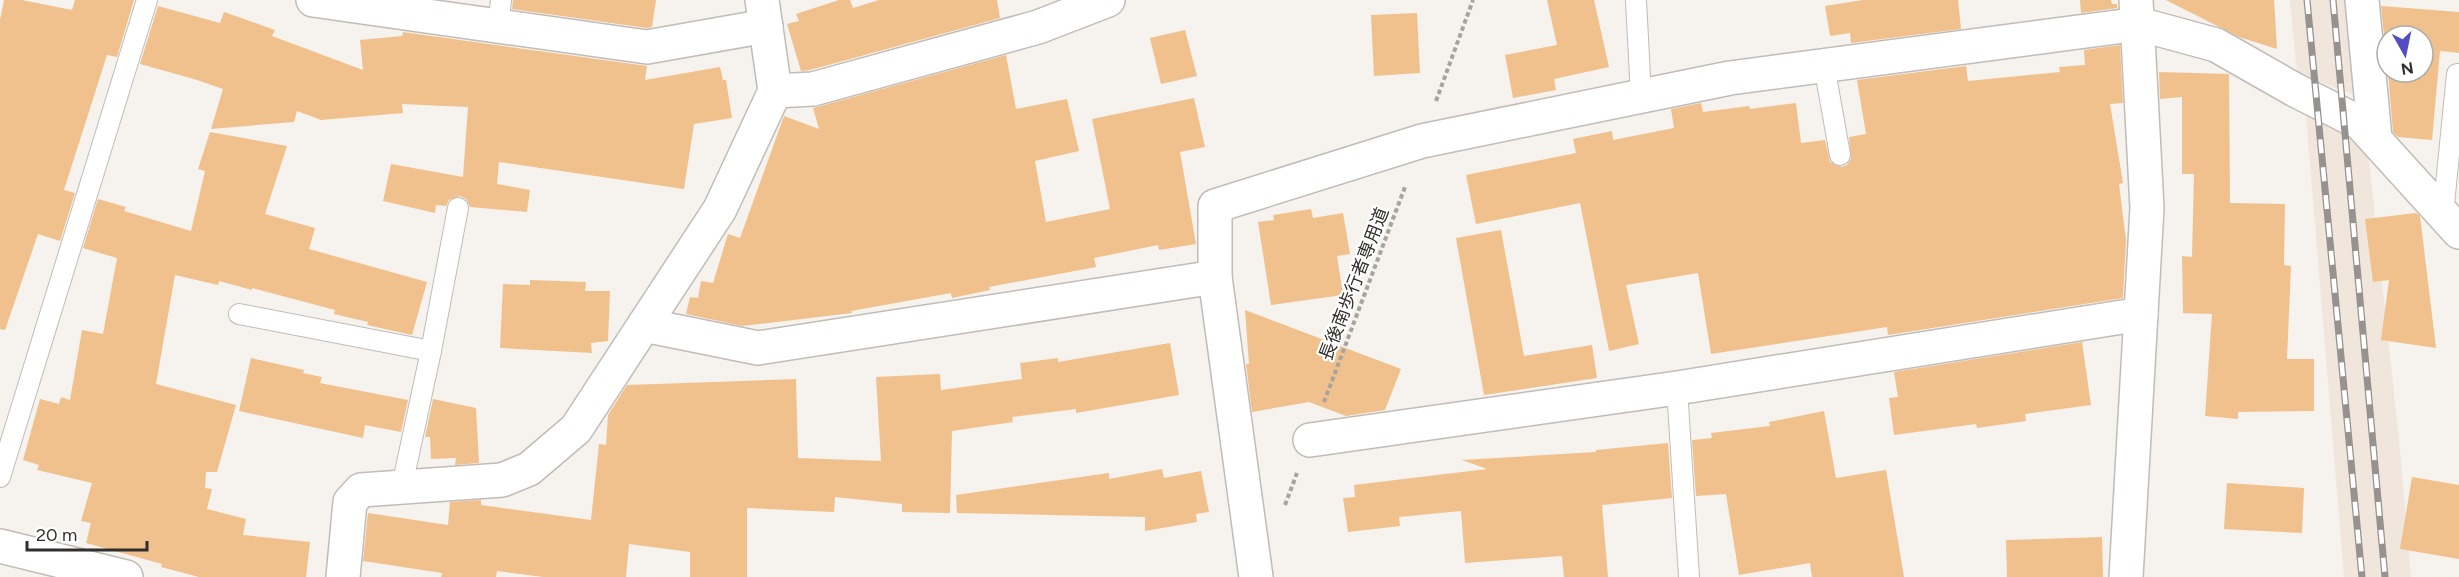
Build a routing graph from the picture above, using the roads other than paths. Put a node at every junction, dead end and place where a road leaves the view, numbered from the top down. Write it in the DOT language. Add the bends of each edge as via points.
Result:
graph roads {
  1 [pos="147,0"];
  2 [pos="313,0"];
  3 [pos="1108,0"];
  4 [pos="1636,0"];
  5 [pos="2362,0"];
  6 [pos="2138,12"];
  7 [pos="764,13"];
  8 [pos="499,14"];
  9 [pos="1824,65"];
  10 [pos="2459,74"];
  11 [pos="775,92"];
  12 [pos="1641,96"];
  13 [pos="2375,138"];
  14 [pos="1840,155"];
  15 [pos="458,208"];
  16 [pos="2451,223"];
  17 [pos="1215,277"];
  18 [pos="239,314"];
  19 [pos="2141,314"];
  20 [pos="644,325"];
  21 [pos="431,351"];
  22 [pos="1677,388"];
  23 [pos="1310,440"];
  24 [pos="0,477"];
  25 [pos="402,486"];
  26 [pos="0,546"];
  27 [pos="126,577"];
  28 [pos="343,577"];
  29 [pos="1256,577"];
  30 [pos="1689,577"];
  31 [pos="2126,577"];
  1 -- 24 [label="lane"];
  2 -- 8 [label="street"];
  3 -- 11 [label="street" via="1038,27 813,89"];
  4 -- 12 [label="lane"];
  5 -- 13 [label="street"];
  6 -- 9 [label="street"];
  6 -- 13 [label="street" via="2216,45 2360,123"];
  6 -- 19 [label="street" via="2147,208"];
  7 -- 8 [label="street" via="647,47"];
  7 -- 11 [label="street"];
  9 -- 12 [label="street"];
  9 -- 14 [label="lane"];
  10 -- 16 [label="lane"];
  11 -- 20 [label="street" via="720,209"];
  12 -- 17 [label="street" via="1422,141 1215,206"];
  13 -- 16 [label="street"];
  15 -- 21 [label="lane"];
  17 -- 20 [label="street" via="758,348"];
  17 -- 29 [label="street"];
  18 -- 21 [label="lane"];
  19 -- 22 [label="street"];
  19 -- 31 [label="street"];
  20 -- 25 [label="street" via="576,429 529,469 502,480"];
  21 -- 25 [label="lane"];
  22 -- 23 [label="street"];
  22 -- 30 [label="lane"];
  25 -- 28 [label="street" via="361,490 350,501"];
  26 -- 27 [label="street"];
}
